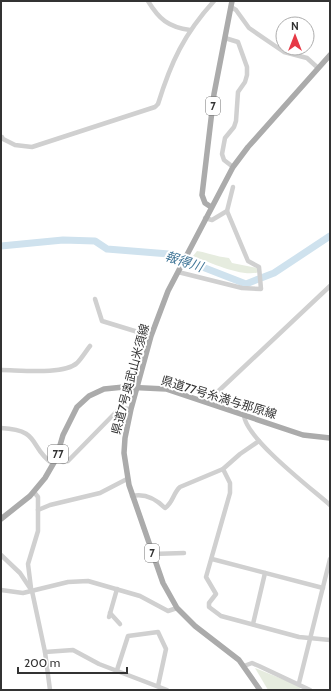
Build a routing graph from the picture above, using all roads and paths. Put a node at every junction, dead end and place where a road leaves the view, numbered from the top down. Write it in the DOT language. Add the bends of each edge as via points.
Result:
graph roads {
  1 [pos="148,1"];
  2 [pos="214,1"];
  3 [pos="232,4"];
  4 [pos="190,30"];
  5 [pos="225,38"];
  6 [pos="330,55"];
  7 [pos="318,68"];
  8 [pos="2,137"];
  9 [pos="233,167"];
  10 [pos="233,187"];
  11 [pos="211,208"];
  12 [pos="227,211"];
  13 [pos="205,218"];
  14 [pos="179,270"];
  15 [pos="330,286"];
  16 [pos="95,299"];
  17 [pos="151,336"];
  18 [pos="90,346"];
  19 [pos="1,370"];
  20 [pos="137,388"];
  21 [pos="209,403"];
  22 [pos="131,409"];
  23 [pos="244,415"];
  24 [pos="1,428"];
  25 [pos="330,438"];
  26 [pos="259,441"];
  27 [pos="54,462"];
  28 [pos="223,469"];
  29 [pos="127,480"];
  30 [pos="34,492"];
  31 [pos="132,496"];
  32 [pos="330,504"];
  33 [pos="38,510"];
  34 [pos="1,519"];
  35 [pos="184,553"];
  36 [pos="152,554"];
  37 [pos="1,555"];
  38 [pos="212,559"];
  39 [pos="330,559"];
  40 [pos="265,573"];
  41 [pos="323,588"];
  42 [pos="117,589"];
  43 [pos="1,590"];
  44 [pos="32,592"];
  45 [pos="177,608"];
  46 [pos="120,624"];
  47 [pos="253,624"];
  48 [pos="309,638"];
  49 [pos="330,640"];
  50 [pos="45,652"];
  51 [pos="244,666"];
  52 [pos="117,670"];
  53 [pos="299,683"];
  54 [pos="158,686"];
  55 [pos="50,690"];
  56 [pos="167,690"];
  57 [pos="260,690"];
  58 [pos="310,690"];
  1 -- 4 [label="street" via="166,24"];
  2 -- 4 [label="street"];
  3 -- 5 [label="main road, 7"];
  3 -- 7 [label="street" via="249,28 284,52 307,58"];
  4 -- 8 [label="street" via="168,73 155,107 32,147 16,145"];
  5 -- 9 [label="street" via="238,42 247,67 245,82 238,92 236,121 225,138 222,154 224,160"];
  5 -- 11 [label="main road, 7" via="214,94 202,194 205,203"];
  6 -- 7 [label="main road, 県道7号奥武山米須線 / 7"];
  7 -- 9 [label="main road, 県道7号奥武山米須線 / 7"];
  9 -- 11 [label="main road, 県道7号奥武山米須線 / 7"];
  10 -- 12 [label="street"];
  11 -- 13 [label="main road, 県道7号奥武山米須線 / 7"];
  12 -- 13 [label="street" via="212,220"];
  12 -- 14 [label="street" via="248,261 259,267 260,289 242,288"];
  13 -- 14 [label="main road, 県道7号奥武山米須線 / 7"];
  14 -- 17 [label="main road, 県道7号奥武山米須線 / 7"];
  15 -- 21 [label="street" via="223,386"];
  16 -- 17 [label="street" via="102,321"];
  17 -- 20 [label="main road, 県道7号奥武山米須線 / 7"];
  18 -- 19 [label="street" via="76,363 68,368"];
  20 -- 21 [label="main road, 県道77号糸満与那原線 / 77" via="166,389"];
  20 -- 22 [label="main road, 県道7号奥武山米須線 / 7"];
  20 -- 27 [label="main road, 県道77号糸満与那原線 / 77" via="104,389 85,399 77,407 68,424"];
  21 -- 23 [label="main road, 県道77号糸満与那原線 / 77"];
  22 -- 27 [label="street" via="120,408 68,461"];
  22 -- 29 [label="main road, 県道7号奥武山米須線 / 7" via="124,445"];
  23 -- 25 [label="main road, 県道77号糸満与那原線 / 77" via="303,435"];
  23 -- 26 [label="street"];
  24 -- 27 [label="street" via="26,433"];
  26 -- 28 [label="street"];
  26 -- 32 [label="street"];
  27 -- 30 [label="main road, 県道77号糸満与那原線 / 77"];
  28 -- 31 [label="street" via="180,487 165,508 147,496"];
  28 -- 38 [label="street" via="230,483 230,493"];
  29 -- 31 [label="main road, 県道7号奥武山米須線 / 7"];
  29 -- 33 [label="street" via="100,493"];
  30 -- 33 [label="street" via="38,497"];
  30 -- 34 [label="main road, 県道77号糸満与那原線 / 77"];
  31 -- 36 [label="main road, 県道7号奥武山米須線 / 7"];
  33 -- 44 [label="street" via="38,531 28,564"];
  35 -- 36 [label="street"];
  36 -- 45 [label="main road, 県道7号奥武山米須線 / 7" via="163,583"];
  37 -- 44 [label="street" via="18,570"];
  38 -- 40 [label="street"];
  38 -- 47 [label="street" via="206,577 216,594 209,607 218,616"];
  39 -- 41 [label="street"];
  40 -- 41 [label="street"];
  40 -- 47 [label="street"];
  41 -- 48 [label="street"];
  42 -- 44 [label="street" via="82,581 68,582"];
  42 -- 45 [label="street" via="151,601 168,611"];
  42 -- 46 [label="street" via="110,615"];
  43 -- 44 [label="street" via="16,593"];
  44 -- 50 [label="street"];
  45 -- 51 [label="main road, 県道7号奥武山米須線 / 7"];
  47 -- 48 [label="street"];
  48 -- 49 [label="street"];
  48 -- 53 [label="street"];
  50 -- 52 [label="street" via="73,650"];
  50 -- 55 [label="street"];
  51 -- 53 [label="street" via="252,663"];
  51 -- 57 [label="main road, 県道7号奥武山米須線 / 7"];
  52 -- 54 [label="street"];
  52 -- 54 [label="street" via="128,636 158,632 166,649"];
  53 -- 58 [label="street"];
  54 -- 56 [label="street"];
}
